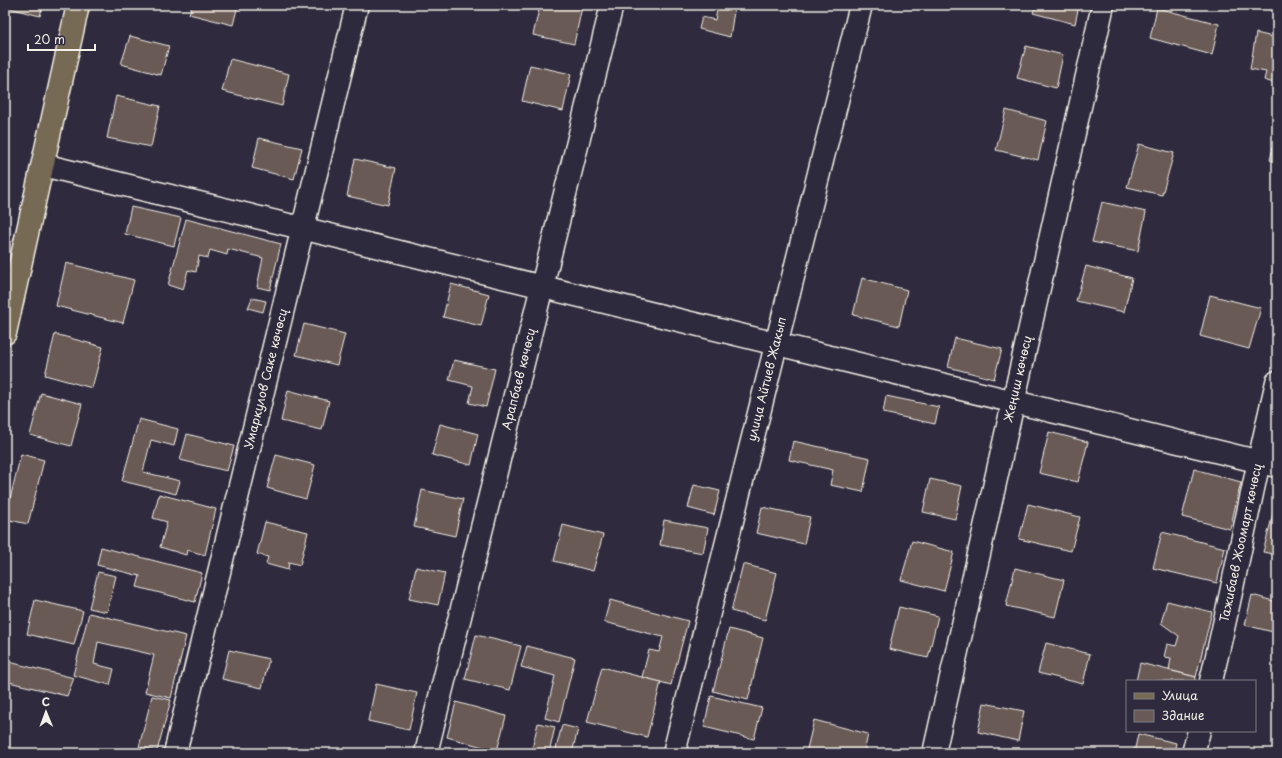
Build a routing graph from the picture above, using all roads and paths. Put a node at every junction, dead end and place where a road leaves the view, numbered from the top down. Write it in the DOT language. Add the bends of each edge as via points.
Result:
graph roads {
  1 [pos="78,5"];
  2 [pos="357,5"];
  3 [pos="612,5"];
  4 [pos="861,5"];
  5 [pos="1103,5"];
  6 [pos="43,165"];
  7 [pos="302,228"];
  8 [pos="542,287"];
  9 [pos="5,333"];
  10 [pos="776,344"];
  11 [pos="1277,382"];
  12 [pos="1013,402"];
  13 [pos="1268,464"];
  14 [pos="1211,680"];
  15 [pos="1199,732"];
  16 [pos="175,753"];
  17 [pos="426,753"];
  18 [pos="674,753"];
  19 [pos="934,753"];
  20 [pos="1193,753"];
  1 -- 6 [label="main road"];
  2 -- 7 [label="street, Умаркулов Саке көчөсү"];
  3 -- 8 [label="street, Арапбаев көчөсү"];
  4 -- 10 [label="street, улица Айтиев Жакып"];
  5 -- 12 [label="street, Жеңиш көчөсү"];
  6 -- 7 [label="street"];
  6 -- 9 [label="main road"];
  7 -- 8 [label="street"];
  7 -- 16 [label="street, Умаркулов Саке көчөсү"];
  8 -- 10 [label="street"];
  8 -- 17 [label="street, Арапбаев көчөсү"];
  10 -- 12 [label="street"];
  10 -- 18 [label="street, улица Айтиев Жакып"];
  11 -- 13 [label="street, Тажибаев Жоомарт көчөсү"];
  12 -- 13 [label="street"];
  12 -- 19 [label="street, Жеңиш көчөсү"];
  13 -- 14 [label="street, Тажибаев Жоомарт көчөсү"];
  15 -- 20 [label="street"];
}
